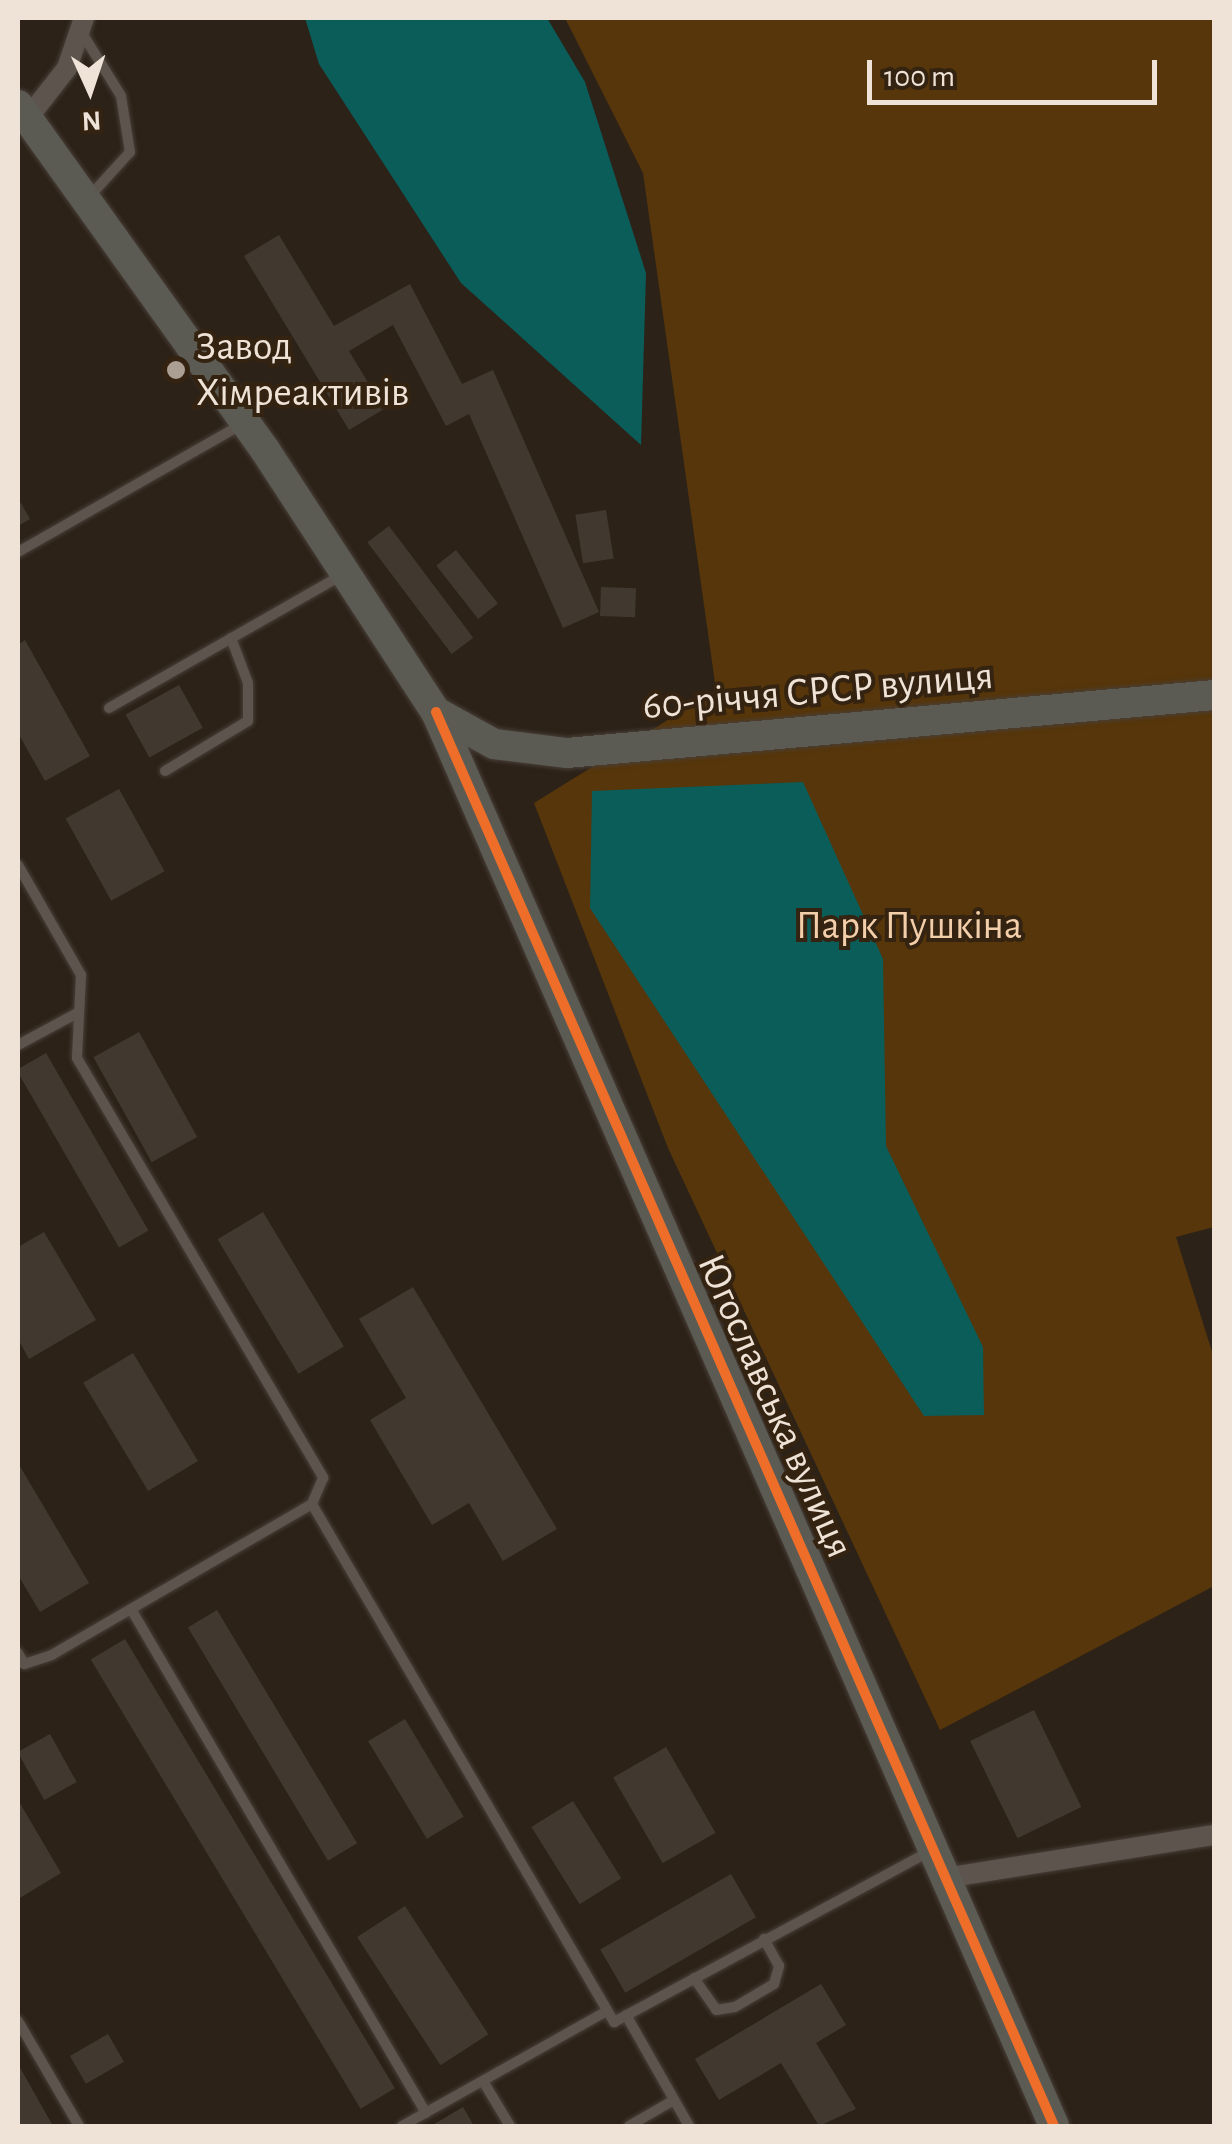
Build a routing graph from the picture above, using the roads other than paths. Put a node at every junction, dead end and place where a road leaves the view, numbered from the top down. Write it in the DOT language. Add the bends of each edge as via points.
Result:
graph roads {
  1 [pos="83,25"];
  2 [pos="22,112"];
  3 [pos="86,201"];
  4 [pos="245,423"];
  5 [pos="18,552"];
  6 [pos="345,573"];
  7 [pos="231,638"];
  8 [pos="1214,695"];
  9 [pos="108,708"];
  10 [pos="436,712"];
  11 [pos="165,771"];
  12 [pos="18,865"];
  13 [pos="80,1012"];
  14 [pos="18,1046"];
  15 [pos="312,1504"];
  16 [pos="132,1609"];
  17 [pos="18,1653"];
  18 [pos="1214,1835"];
  19 [pos="937,1847"];
  20 [pos="950,1877"];
  21 [pos="764,1939"];
  22 [pos="694,1978"];
  23 [pos="607,2011"];
  24 [pos="626,2015"];
  25 [pos="18,2021"];
  26 [pos="483,2081"];
  27 [pos="674,2100"];
  28 [pos="426,2113"];
  29 [pos="79,2126"];
  30 [pos="402,2126"];
  31 [pos="510,2126"];
  32 [pos="629,2126"];
  33 [pos="690,2126"];
  34 [pos="1054,2126"];
  1 -- 2 [label="street" via="67,68"];
  1 -- 3 [label="lane" via="122,96 130,152"];
  2 -- 3 [label="street, Югославська вулиця"];
  3 -- 4 [label="street, Югославська вулиця"];
  4 -- 5 [label="lane"];
  4 -- 6 [label="street, Югославська вулиця"];
  6 -- 7 [label="lane"];
  6 -- 10 [label="street, Югославська вулиця"];
  7 -- 9 [label="lane"];
  7 -- 11 [label="lane" via="248,683 248,721"];
  8 -- 10 [label="street, 60-річчя СРСР вулиця" via="567,753 494,744"];
  10 -- 19 [label="street, Югославська вулиця"];
  12 -- 13 [label="lane" via="82,975"];
  13 -- 14 [label="lane"];
  13 -- 15 [label="lane" via="77,1058 323,1478"];
  15 -- 16 [label="lane"];
  15 -- 23 [label="lane"];
  16 -- 17 [label="lane" via="52,1656 24,1664"];
  16 -- 28 [label="lane"];
  18 -- 20 [label="street"];
  19 -- 20 [label="street, Югославська вулиця"];
  19 -- 21 [label="lane"];
  20 -- 34 [label="street, Югославська вулиця"];
  21 -- 22 [label="lane"];
  21 -- 22 [label="lane" via="779,1966 774,1984 735,2007 716,2010"];
  22 -- 24 [label="lane"];
  23 -- 24 [label="lane" via="614,2022"];
  23 -- 26 [label="lane"];
  24 -- 27 [label="lane"];
  25 -- 29 [label="lane"];
  26 -- 28 [label="lane"];
  26 -- 31 [label="lane"];
  27 -- 32 [label="lane"];
  27 -- 33 [label="lane"];
  28 -- 30 [label="lane"];
}
